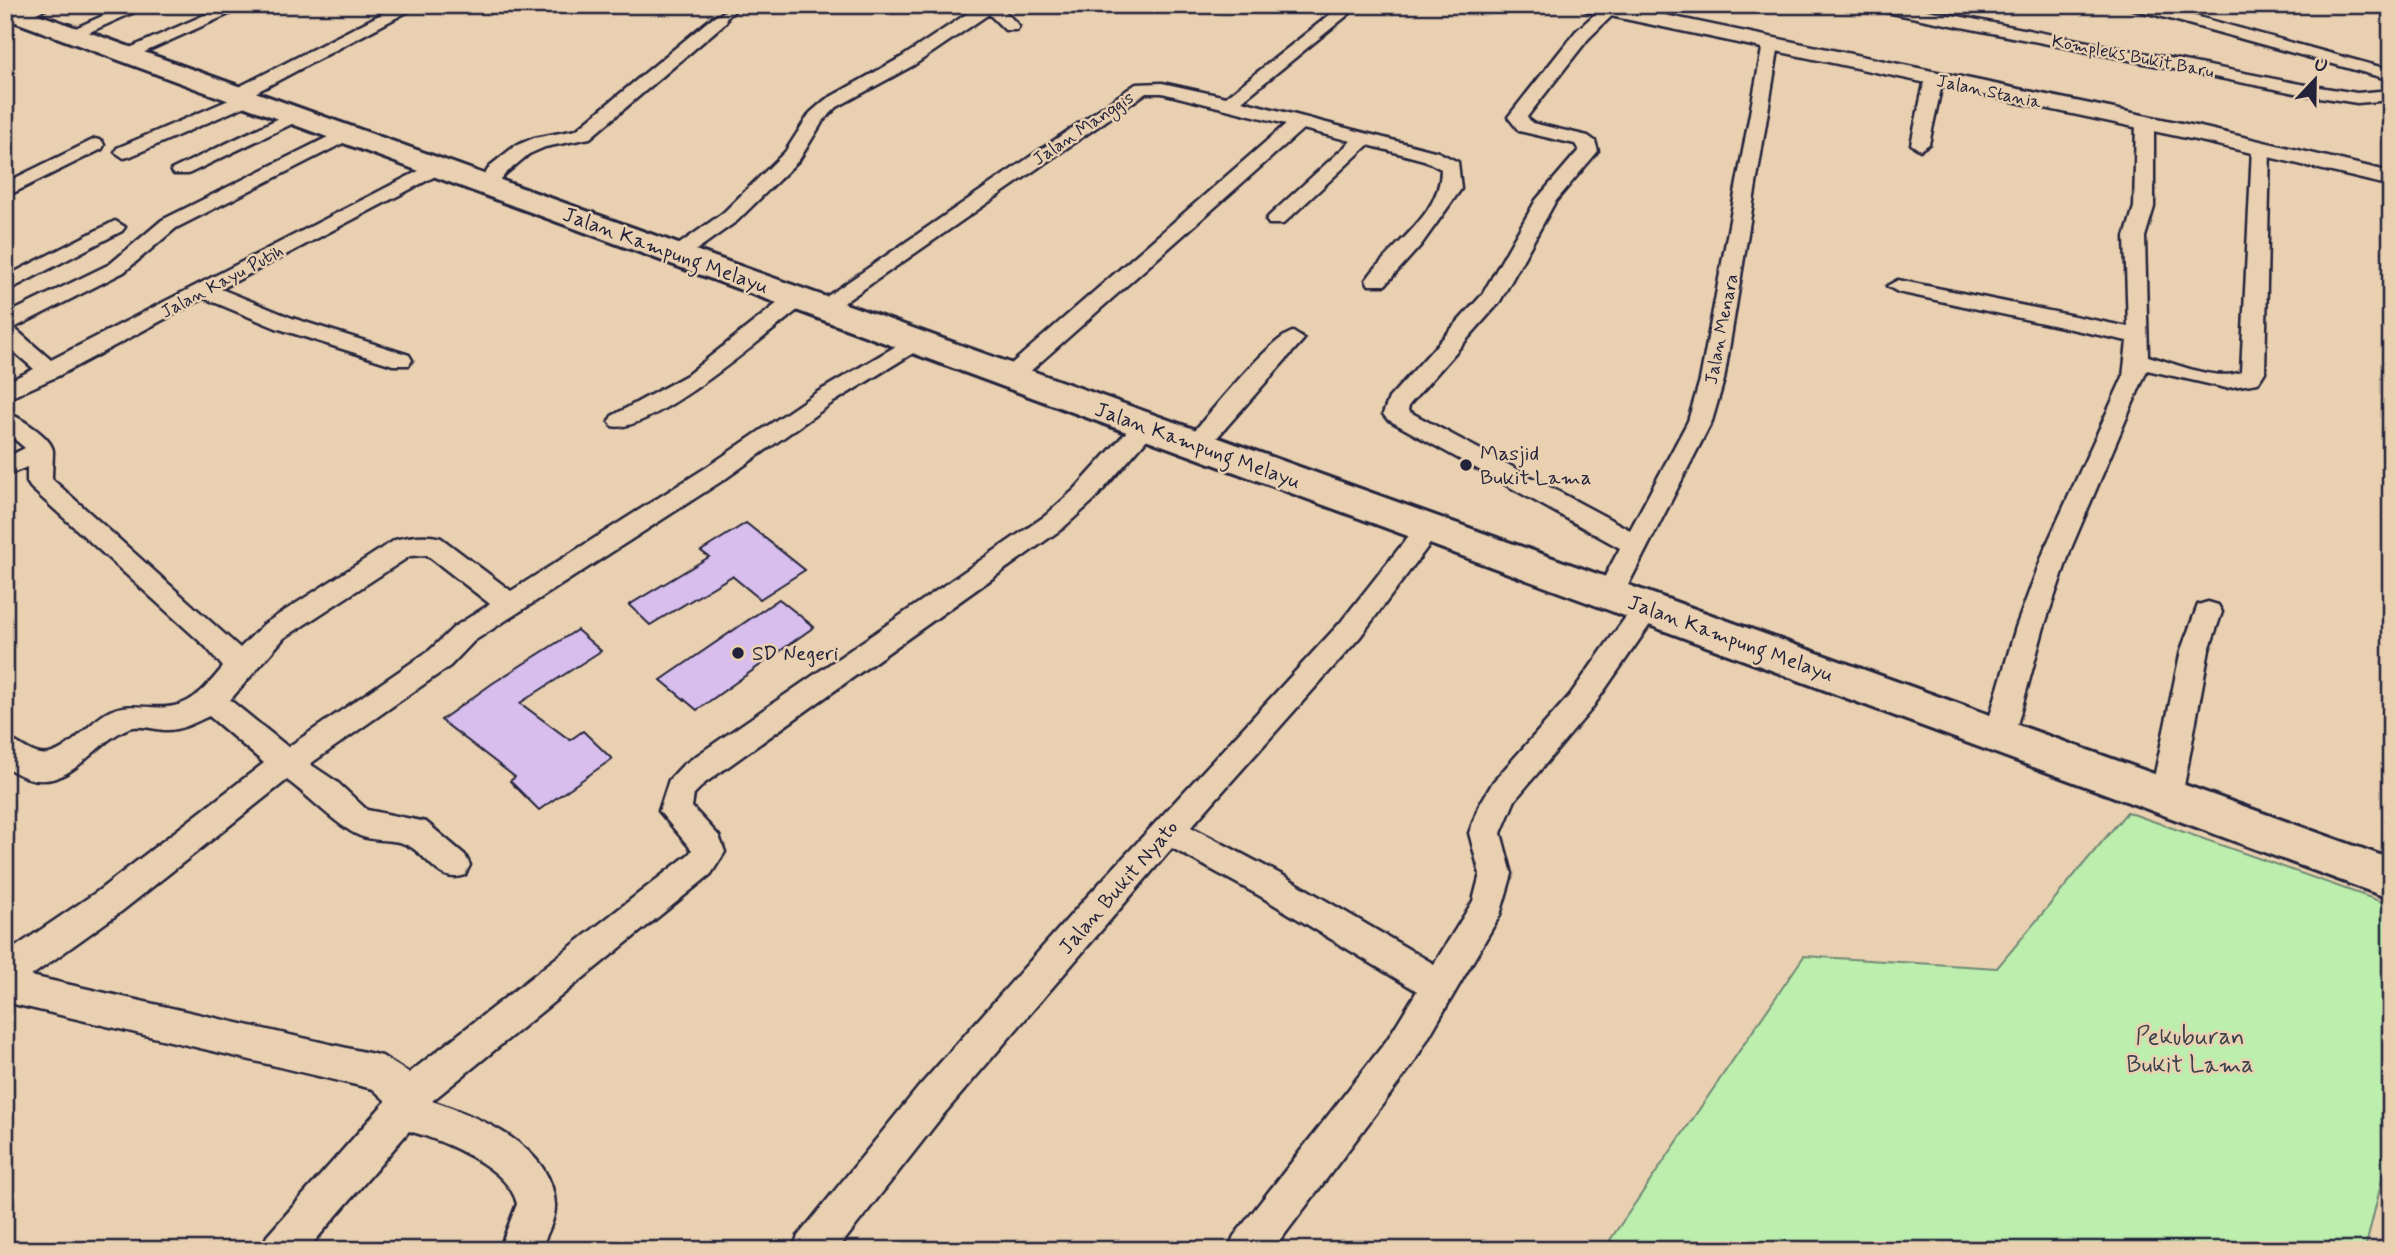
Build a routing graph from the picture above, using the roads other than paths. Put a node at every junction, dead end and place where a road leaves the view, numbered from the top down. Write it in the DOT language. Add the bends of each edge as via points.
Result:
graph roads {
  1 [pos="47,5"];
  2 [pos="142,5"];
  3 [pos="241,5"];
  4 [pos="412,5"];
  5 [pos="737,5"];
  6 [pos="1352,5"];
  7 [pos="1878,5"];
  8 [pos="2136,5"];
  9 [pos="989,6"];
  10 [pos="1604,7"];
  11 [pos="10,16"];
  12 [pos="719,20"];
  13 [pos="1011,26"];
  14 [pos="68,35"];
  15 [pos="1771,44"];
  16 [pos="123,55"];
  17 [pos="2391,75"];
  18 [pos="1934,79"];
  19 [pos="2391,95"];
  20 [pos="240,97"];
  21 [pos="1229,103"];
  22 [pos="295,116"];
  23 [pos="1299,122"];
  24 [pos="2145,122"];
  25 [pos="346,134"];
  26 [pos="1364,139"];
  27 [pos="1920,144"];
  28 [pos="95,145"];
  29 [pos="2261,148"];
  30 [pos="124,152"];
  31 [pos="438,167"];
  32 [pos="181,170"];
  33 [pos="2391,179"];
  34 [pos="479,183"];
  35 [pos="5,191"];
  36 [pos="1276,220"];
  37 [pos="115,228"];
  38 [pos="678,254"];
  39 [pos="1377,280"];
  40 [pos="5,286"];
  41 [pos="1898,286"];
  42 [pos="205,290"];
  43 [pos="809,303"];
  44 [pos="5,324"];
  45 [pos="5,332"];
  46 [pos="1293,339"];
  47 [pos="915,342"];
  48 [pos="2138,348"];
  49 [pos="401,360"];
  50 [pos="50,371"];
  51 [pos="1010,377"];
  52 [pos="5,393"];
  53 [pos="5,420"];
  54 [pos="621,421"];
  55 [pos="1146,425"];
  56 [pos="1197,444"];
  57 [pos="41,450"];
  58 [pos="5,468"];
  59 [pos="1428,529"];
  60 [pos="1636,545"];
  61 [pos="1610,593"];
  62 [pos="510,604"];
  63 [pos="1648,607"];
  64 [pos="2208,612"];
  65 [pos="242,669"];
  66 [pos="211,701"];
  67 [pos="1999,736"];
  68 [pos="5,749"];
  69 [pos="287,764"];
  70 [pos="2166,797"];
  71 [pos="1168,830"];
  72 [pos="454,865"];
  73 [pos="2391,879"];
  74 [pos="5,974"];
  75 [pos="5,986"];
  76 [pos="1439,986"];
  77 [pos="403,1105"];
  78 [pos="281,1250"];
  79 [pos="519,1250"];
  80 [pos="812,1250"];
  81 [pos="1248,1250"];
  1 -- 11 [label="street"];
  2 -- 14 [label="street"];
  3 -- 16 [label="street"];
  4 -- 20 [label="street"];
  5 -- 12 [label="lane"];
  6 -- 21 [label="street"];
  7 -- 19 [label="street, Kompleks Bukit Baru" via="2300,89 2357,98"];
  8 -- 17 [label="street"];
  9 -- 13 [label="street"];
  9 -- 38 [label="street" via="908,61 851,89 824,109 809,123 792,156 730,217"];
  10 -- 15 [label="street, Jalan Stania"];
  10 -- 60 [label="street" via="1517,117 1526,127 1581,141 1589,151 1546,200 1491,298 1397,403 1395,414"];
  11 -- 14 [label="main road, Jalan Kampung Melayu"];
  12 -- 34 [label="street" via="583,134 531,145"];
  14 -- 16 [label="main road, Jalan Kampung Melayu"];
  15 -- 18 [label="street, Jalan Stania"];
  15 -- 60 [label="street, Jalan Menara" via="1712,380 1700,421"];
  16 -- 20 [label="main road, Jalan Kampung Melayu"];
  18 -- 24 [label="street, Jalan Stania"];
  18 -- 27 [label="street"];
  20 -- 22 [label="main road, Jalan Kampung Melayu"];
  20 -- 30 [label="street"];
  21 -- 23 [label="street, Jalan Manggis"];
  21 -- 43 [label="street, Jalan Manggis" via="1142,88"];
  22 -- 25 [label="main road, Jalan Kampung Melayu"];
  22 -- 32 [label="street"];
  23 -- 26 [label="street, Jalan Manggis"];
  23 -- 51 [label="street"];
  24 -- 29 [label="street, Jalan Stania"];
  24 -- 48 [label="street" via="2144,207 2135,237"];
  25 -- 31 [label="main road, Jalan Kampung Melayu"];
  25 -- 44 [label="street" via="169,224 117,268"];
  26 -- 36 [label="street"];
  26 -- 39 [label="street, Jalan Manggis" via="1431,156 1451,166 1454,177 1451,189 1414,241"];
  28 -- 35 [label="street"];
  29 -- 33 [label="street, Jalan Stania"];
  29 -- 48 [label="street" via="2250,378 2206,378"];
  31 -- 34 [label="main road, Jalan Kampung Melayu"];
  31 -- 42 [label="street, Jalan Kayu Putih"];
  34 -- 38 [label="main road, Jalan Kampung Melayu"];
  37 -- 40 [label="street"];
  38 -- 43 [label="main road, Jalan Kampung Melayu"];
  41 -- 48 [label="street" via="2048,320"];
  42 -- 49 [label="street"];
  42 -- 50 [label="street, Jalan Kayu Putih"];
  43 -- 47 [label="main road, Jalan Kampung Melayu"];
  43 -- 54 [label="street, Jalan Manggis" via="695,380"];
  45 -- 50 [label="street"];
  46 -- 56 [label="street"];
  47 -- 51 [label="main road, Jalan Kampung Melayu"];
  47 -- 62 [label="street"];
  48 -- 67 [label="street" via="2135,377 2059,546"];
  50 -- 52 [label="street, Jalan Kayu Putih"];
  51 -- 55 [label="main road, Jalan Kampung Melayu"];
  53 -- 57 [label="street" via="37,442"];
  55 -- 56 [label="main road, Jalan Kampung Melayu"];
  55 -- 77 [label="street" via="1054,522 694,774 680,789 675,811 708,846 700,864"];
  56 -- 59 [label="main road, Jalan Kampung Melayu"];
  57 -- 58 [label="street"];
  57 -- 65 [label="street" via="40,482 216,640"];
  59 -- 61 [label="main road, Jalan Kampung Melayu"];
  59 -- 71 [label="street, Jalan Bukit Nyato" via="1350,630"];
  60 -- 61 [label="street, Jalan Menara"];
  61 -- 63 [label="main road, Jalan Kampung Melayu"];
  62 -- 65 [label="street" via="432,545 404,547 274,631"];
  62 -- 69 [label="street"];
  63 -- 67 [label="main road, Jalan Kampung Melayu"];
  63 -- 76 [label="street" via="1580,703 1504,791 1490,815 1485,833 1494,856 1495,886"];
  64 -- 70 [label="street" via="2195,650"];
  65 -- 66 [label="street"];
  66 -- 68 [label="street" via="173,718 143,714 120,720 62,764 37,768"];
  66 -- 69 [label="street"];
  67 -- 70 [label="main road, Jalan Kampung Melayu"];
  69 -- 72 [label="street" via="356,819 370,826 415,832"];
  69 -- 74 [label="street" via="110,901"];
  70 -- 73 [label="main road, Jalan Kampung Melayu"];
  71 -- 76 [label="street"];
  71 -- 80 [label="street, Jalan Bukit Nyato" via="930,1102"];
  75 -- 77 [label="street" via="382,1074 400,1090"];
  76 -- 81 [label="street" via="1400,1052"];
  77 -- 78 [label="street"];
  77 -- 79 [label="street" via="509,1160 531,1180 536,1203"];
}
